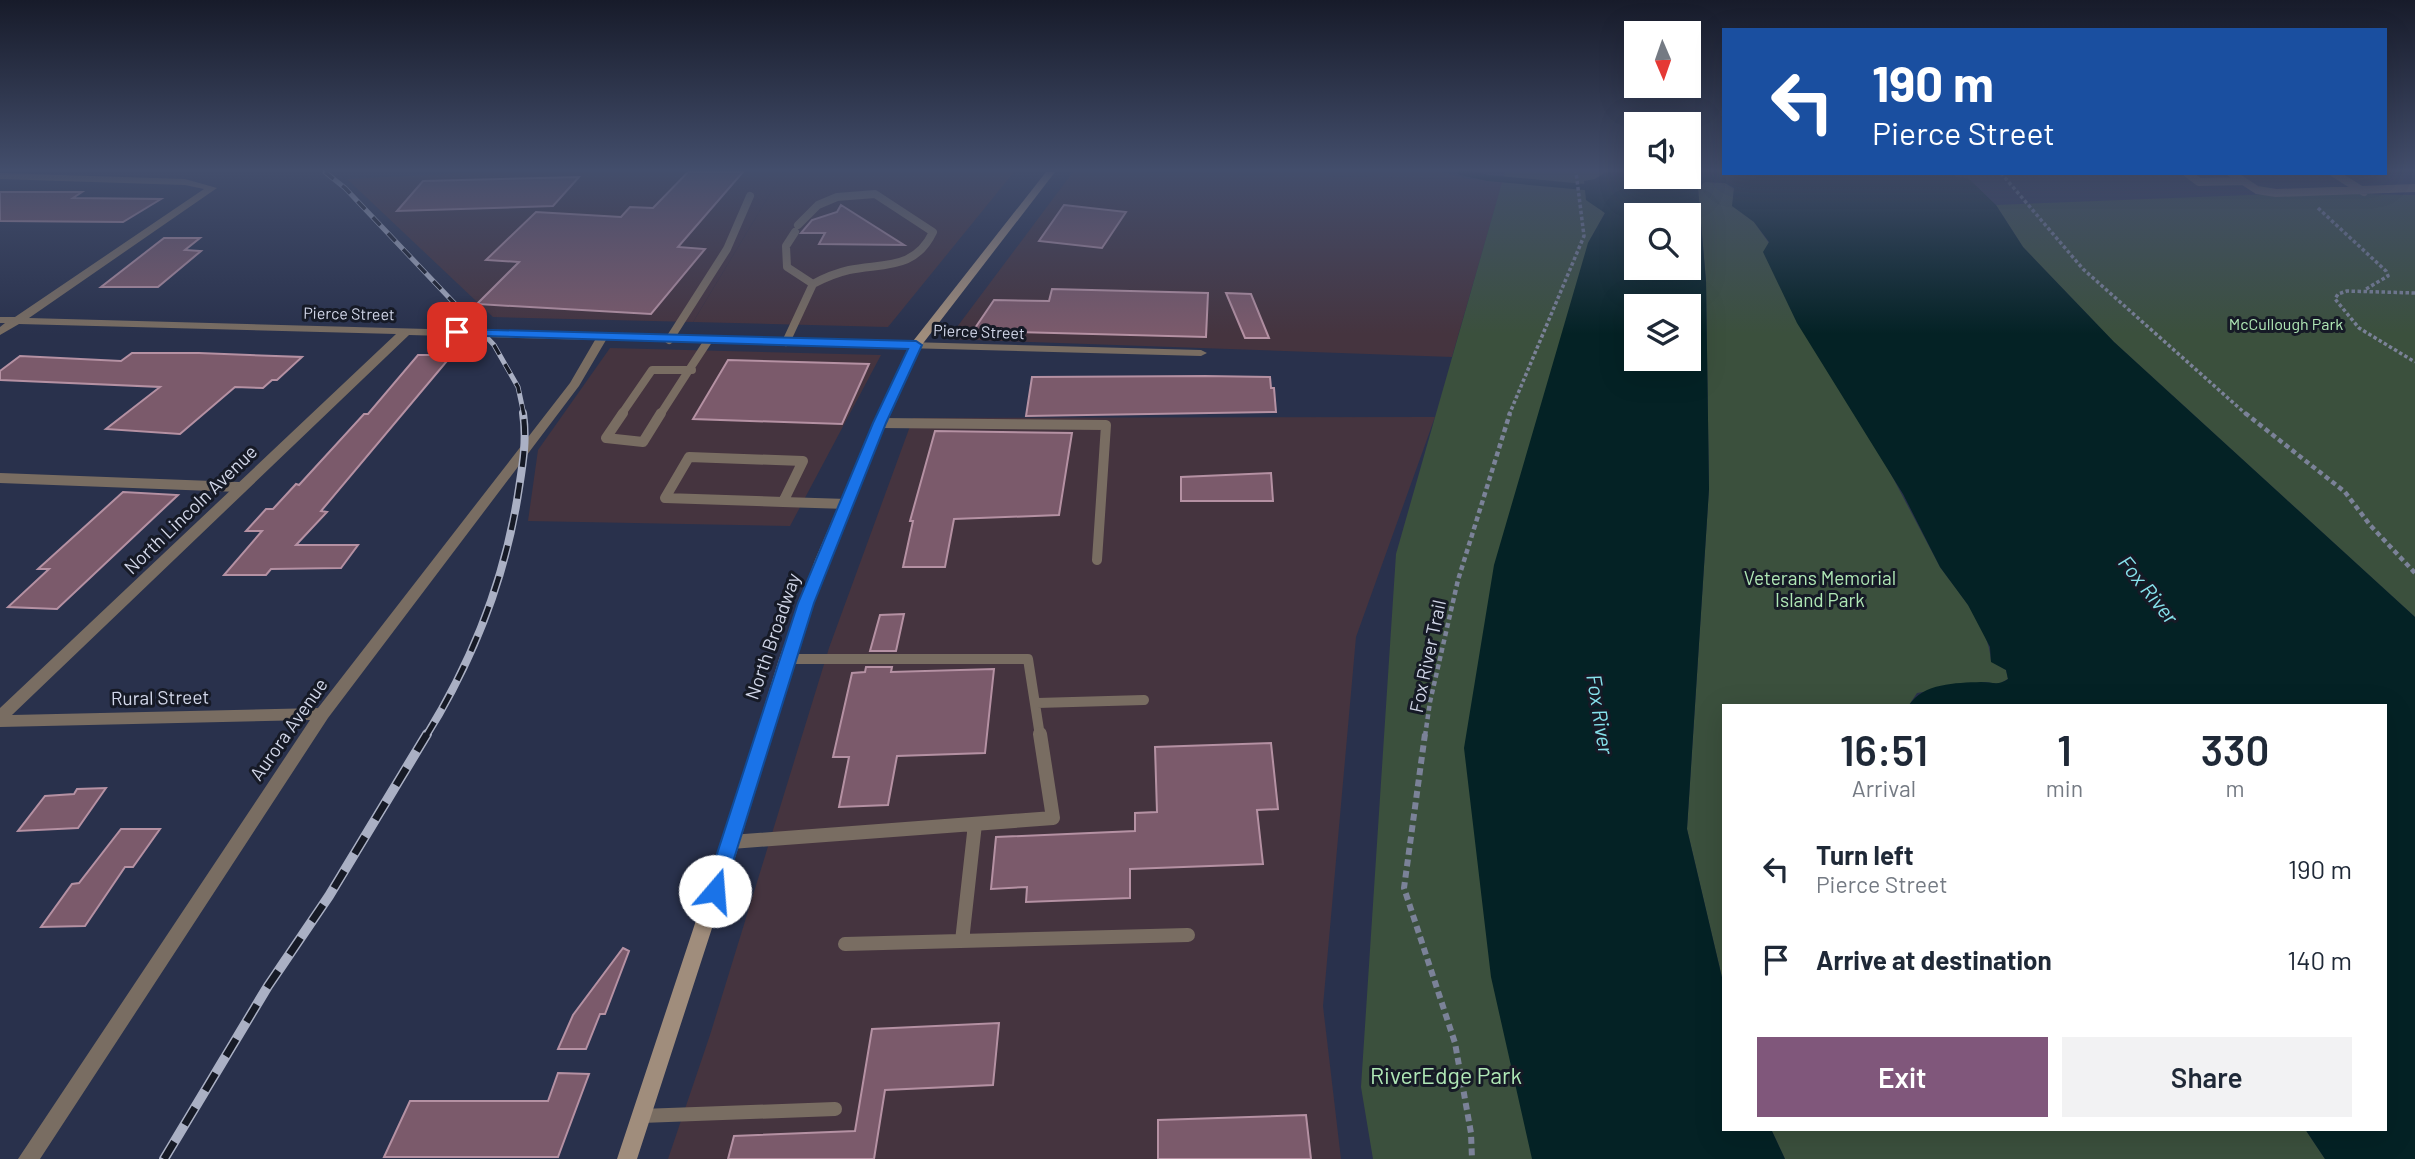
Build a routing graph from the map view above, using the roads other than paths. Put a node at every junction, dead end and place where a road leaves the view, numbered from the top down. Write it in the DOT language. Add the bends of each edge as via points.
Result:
graph roads {
  1 [pos="156,226"];
  2 [pos="737,226"];
  3 [pos="799,226"];
  4 [pos="924,226"];
  5 [pos="1008,226"];
  6 [pos="813,284"];
  7 [pos="0,320"];
  8 [pos="17,321"];
  9 [pos="407,330"];
  10 [pos="0,332"];
  11 [pos="602,338"];
  12 [pos="669,340"];
  13 [pos="708,341"];
  14 [pos="786,342"];
  15 [pos="916,345"];
  16 [pos="1201,353"];
  17 [pos="692,370"];
  18 [pos="880,423"];
  19 [pos="0,478"];
  20 [pos="13,478"];
  21 [pos="239,487"];
  22 [pos="0,488"];
  23 [pos="783,502"];
  24 [pos="847,504"];
  25 [pos="1097,560"];
  26 [pos="786,659"];
  27 [pos="1144,700"];
  28 [pos="1037,703"];
  29 [pos="322,714"];
  30 [pos="0,719"];
  31 [pos="975,824"];
  32 [pos="731,842"];
  33 [pos="1188,934"];
  34 [pos="961,941"];
  35 [pos="845,944"];
  36 [pos="835,1109"];
  37 [pos="641,1116"];
  38 [pos="29,1159"];
  39 [pos="627,1159"];
  1 -- 8 [label="street"];
  2 -- 12 [label="lane"];
  3 -- 6 [label="lane" via="786,246 787,267"];
  4 -- 6 [label="lane" via="933,232 916,257 844,271"];
  5 -- 15 [label="main road, North Broadway"];
  6 -- 14 [label="lane"];
  7 -- 8 [label="street, Pierce Street"];
  8 -- 9 [label="street, Pierce Street"];
  8 -- 10 [label="street"];
  9 -- 11 [label="street, Pierce Street"];
  9 -- 21 [label="street, North Lincoln Avenue"];
  11 -- 12 [label="street, Pierce Street"];
  11 -- 29 [label="street, Aurora Avenue" via="575,384"];
  12 -- 13 [label="street, Pierce Street"];
  13 -- 14 [label="street, Pierce Street"];
  13 -- 17 [label="lane"];
  14 -- 15 [label="street, Pierce Street"];
  15 -- 16 [label="street, Pierce Street"];
  15 -- 18 [label="main road, North Broadway"];
  17 -- 17 [label="lane" via="643,442 606,438 652,370"];
  18 -- 24 [label="main road, North Broadway"];
  18 -- 25 [label="lane" via="1106,425"];
  19 -- 20 [label="lane"];
  20 -- 21 [label="lane"];
  20 -- 22 [label="lane"];
  21 -- 30 [label="street, North Lincoln Avenue"];
  23 -- 23 [label="lane" via="756,501 665,498 689,457 803,461"];
  23 -- 24 [label="lane"];
  24 -- 26 [label="main road, North Broadway"];
  26 -- 28 [label="lane" via="1028,659"];
  26 -- 32 [label="main road, North Broadway"];
  27 -- 28 [label="lane"];
  28 -- 31 [label="lane" via="1053,818"];
  29 -- 30 [label="street, Rural Street"];
  29 -- 38 [label="street, Aurora Avenue"];
  31 -- 32 [label="lane"];
  31 -- 34 [label="lane"];
  32 -- 37 [label="main road, North Broadway"];
  33 -- 34 [label="lane"];
  34 -- 35 [label="lane"];
  36 -- 37 [label="lane"];
  37 -- 39 [label="main road, North Broadway"];
}
